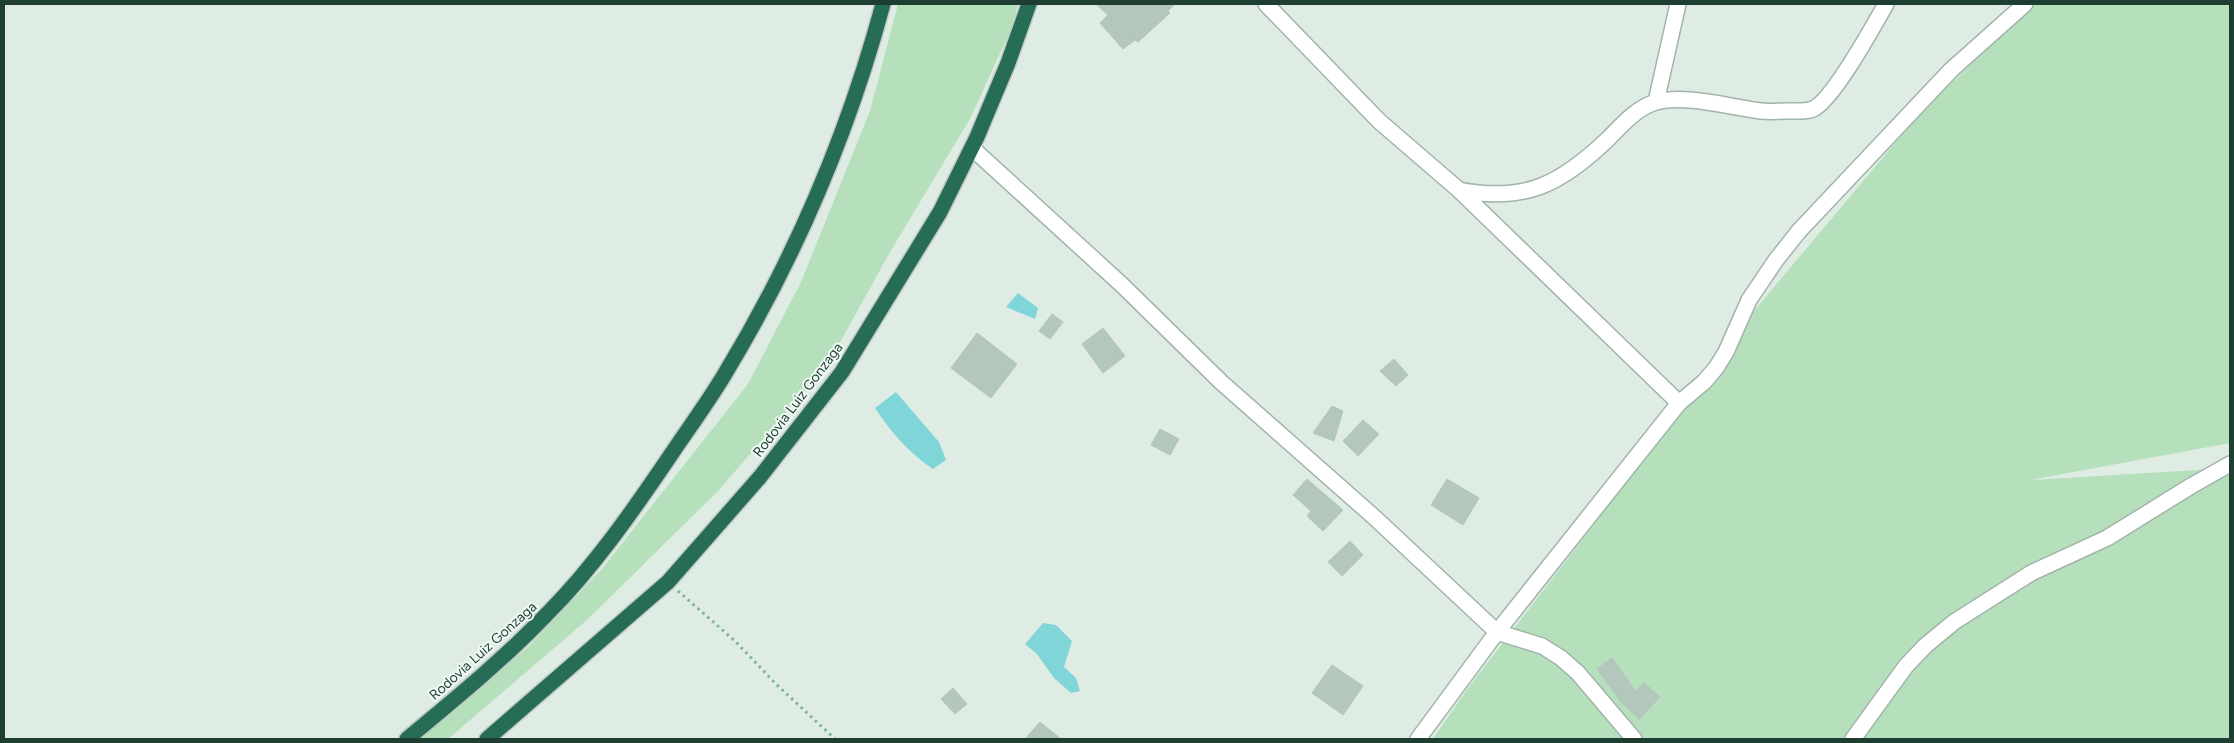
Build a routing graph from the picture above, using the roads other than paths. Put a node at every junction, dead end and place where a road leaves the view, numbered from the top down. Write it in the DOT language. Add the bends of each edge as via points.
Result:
graph roads {
  1 [pos="883,4"];
  2 [pos="1028,4"];
  3 [pos="1266,4"];
  4 [pos="1678,4"];
  5 [pos="1886,4"];
  6 [pos="2025,4"];
  7 [pos="1656,102"];
  8 [pos="972,148"];
  9 [pos="1459,190"];
  10 [pos="1679,403"];
  11 [pos="2230,464"];
  12 [pos="1497,632"];
  13 [pos="407,739"];
  14 [pos="487,739"];
  15 [pos="1418,739"];
  16 [pos="1634,739"];
  17 [pos="1853,739"];
  1 -- 13 [label="highway, Rodovia Luiz Gonzaga" via="843,129 805,221 754,323 722,378 652,482 595,559 549,613 505,656"];
  2 -- 8 [label="highway, Rodovia Luiz Gonzaga" via="1008,63"];
  3 -- 9 [label="street" via="1378,121"];
  4 -- 7 [label="street"];
  5 -- 7 [label="street" via="1833,91 1812,110 1764,112 1676,100"];
  6 -- 10 [label="street" via="1951,70 1799,231 1753,294 1716,368"];
  7 -- 9 [label="street" via="1640,109 1574,169 1550,183 1506,195"];
  8 -- 12 [label="street" via="1122,285 1221,382 1374,517"];
  8 -- 14 [label="highway, Rodovia Luiz Gonzaga" via="940,212 842,372 760,477 668,582"];
  9 -- 10 [label="street"];
  10 -- 12 [label="street"];
  11 -- 17 [label="street" via="2106,538 2031,573 1954,622 1906,666"];
  12 -- 15 [label="street"];
  12 -- 16 [label="street" via="1542,646 1561,658 1592,688"];
}
